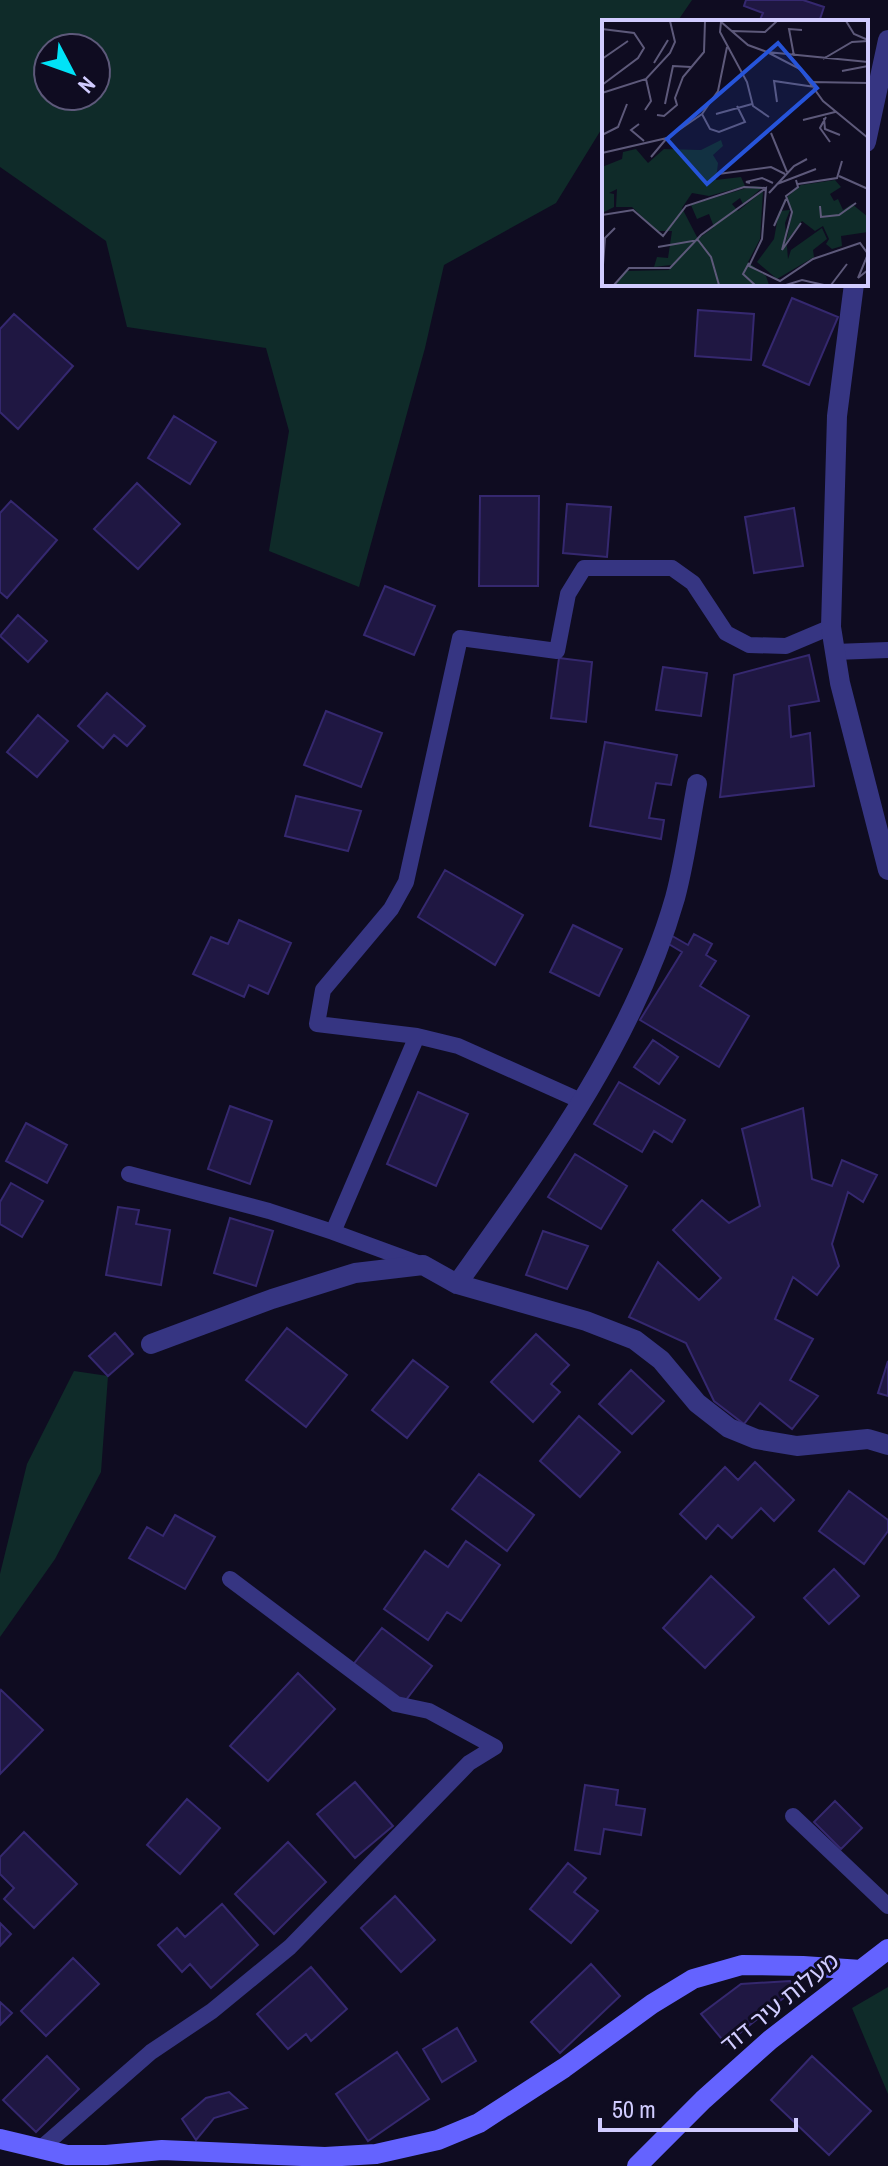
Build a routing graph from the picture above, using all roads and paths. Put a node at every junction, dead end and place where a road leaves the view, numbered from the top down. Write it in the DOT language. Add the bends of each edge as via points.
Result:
graph roads {
  1 [pos="888,40"];
  2 [pos="875,129"];
  3 [pos="854,286"];
  4 [pos="831,627"];
  5 [pos="888,650"];
  6 [pos="835,652"];
  7 [pos="697,784"];
  8 [pos="888,870"];
  9 [pos="417,1036"];
  10 [pos="581,1101"];
  11 [pos="129,1174"];
  12 [pos="333,1232"];
  13 [pos="423,1265"];
  14 [pos="457,1284"];
  15 [pos="151,1344"];
  16 [pos="888,1445"];
  17 [pos="230,1579"];
  18 [pos="793,1816"];
  19 [pos="888,1906"];
  20 [pos="888,1949"];
  21 [pos="861,1970"];
  22 [pos="0,2139"];
  23 [pos="40,2149"];
  24 [pos="130,2159"];
  25 [pos="637,2166"];
  1 -- 2 [label="street"];
  3 -- 4 [label="street" via="837,416"];
  4 -- 6 [label="street"];
  4 -- 9 [label="lane" via="786,646 749,645 726,633 693,583 672,568 584,568 568,594 557,651 460,638 406,882 391,909 323,990 317,1024"];
  5 -- 6 [label="lane"];
  6 -- 8 [label="street"];
  7 -- 10 [label="street" via="675,897 654,958"];
  9 -- 10 [label="lane" via="458,1046"];
  9 -- 12 [label="lane"];
  10 -- 14 [label="street"];
  11 -- 12 [label="lane"];
  12 -- 13 [label="lane"];
  13 -- 14 [label="street"];
  13 -- 15 [label="street" via="355,1273"];
  14 -- 16 [label="street" via="635,1340 661,1360 697,1403 729,1428 756,1439 797,1446 868,1439"];
  17 -- 23 [label="lane" via="396,1704 429,1711 495,1747 469,1763 290,1947 212,2011 151,2052"];
  18 -- 19 [label="lane"];
  20 -- 21 [label="street, מעלות עיר דוד"];
  21 -- 24 [label="street" via="742,1965 693,1979 479,2123 438,2140 376,2154 162,2150"];
  21 -- 25 [label="street, מעלות עיר דוד" via="770,2040"];
  22 -- 23 [label="street"];
  23 -- 24 [label="street"];
}
